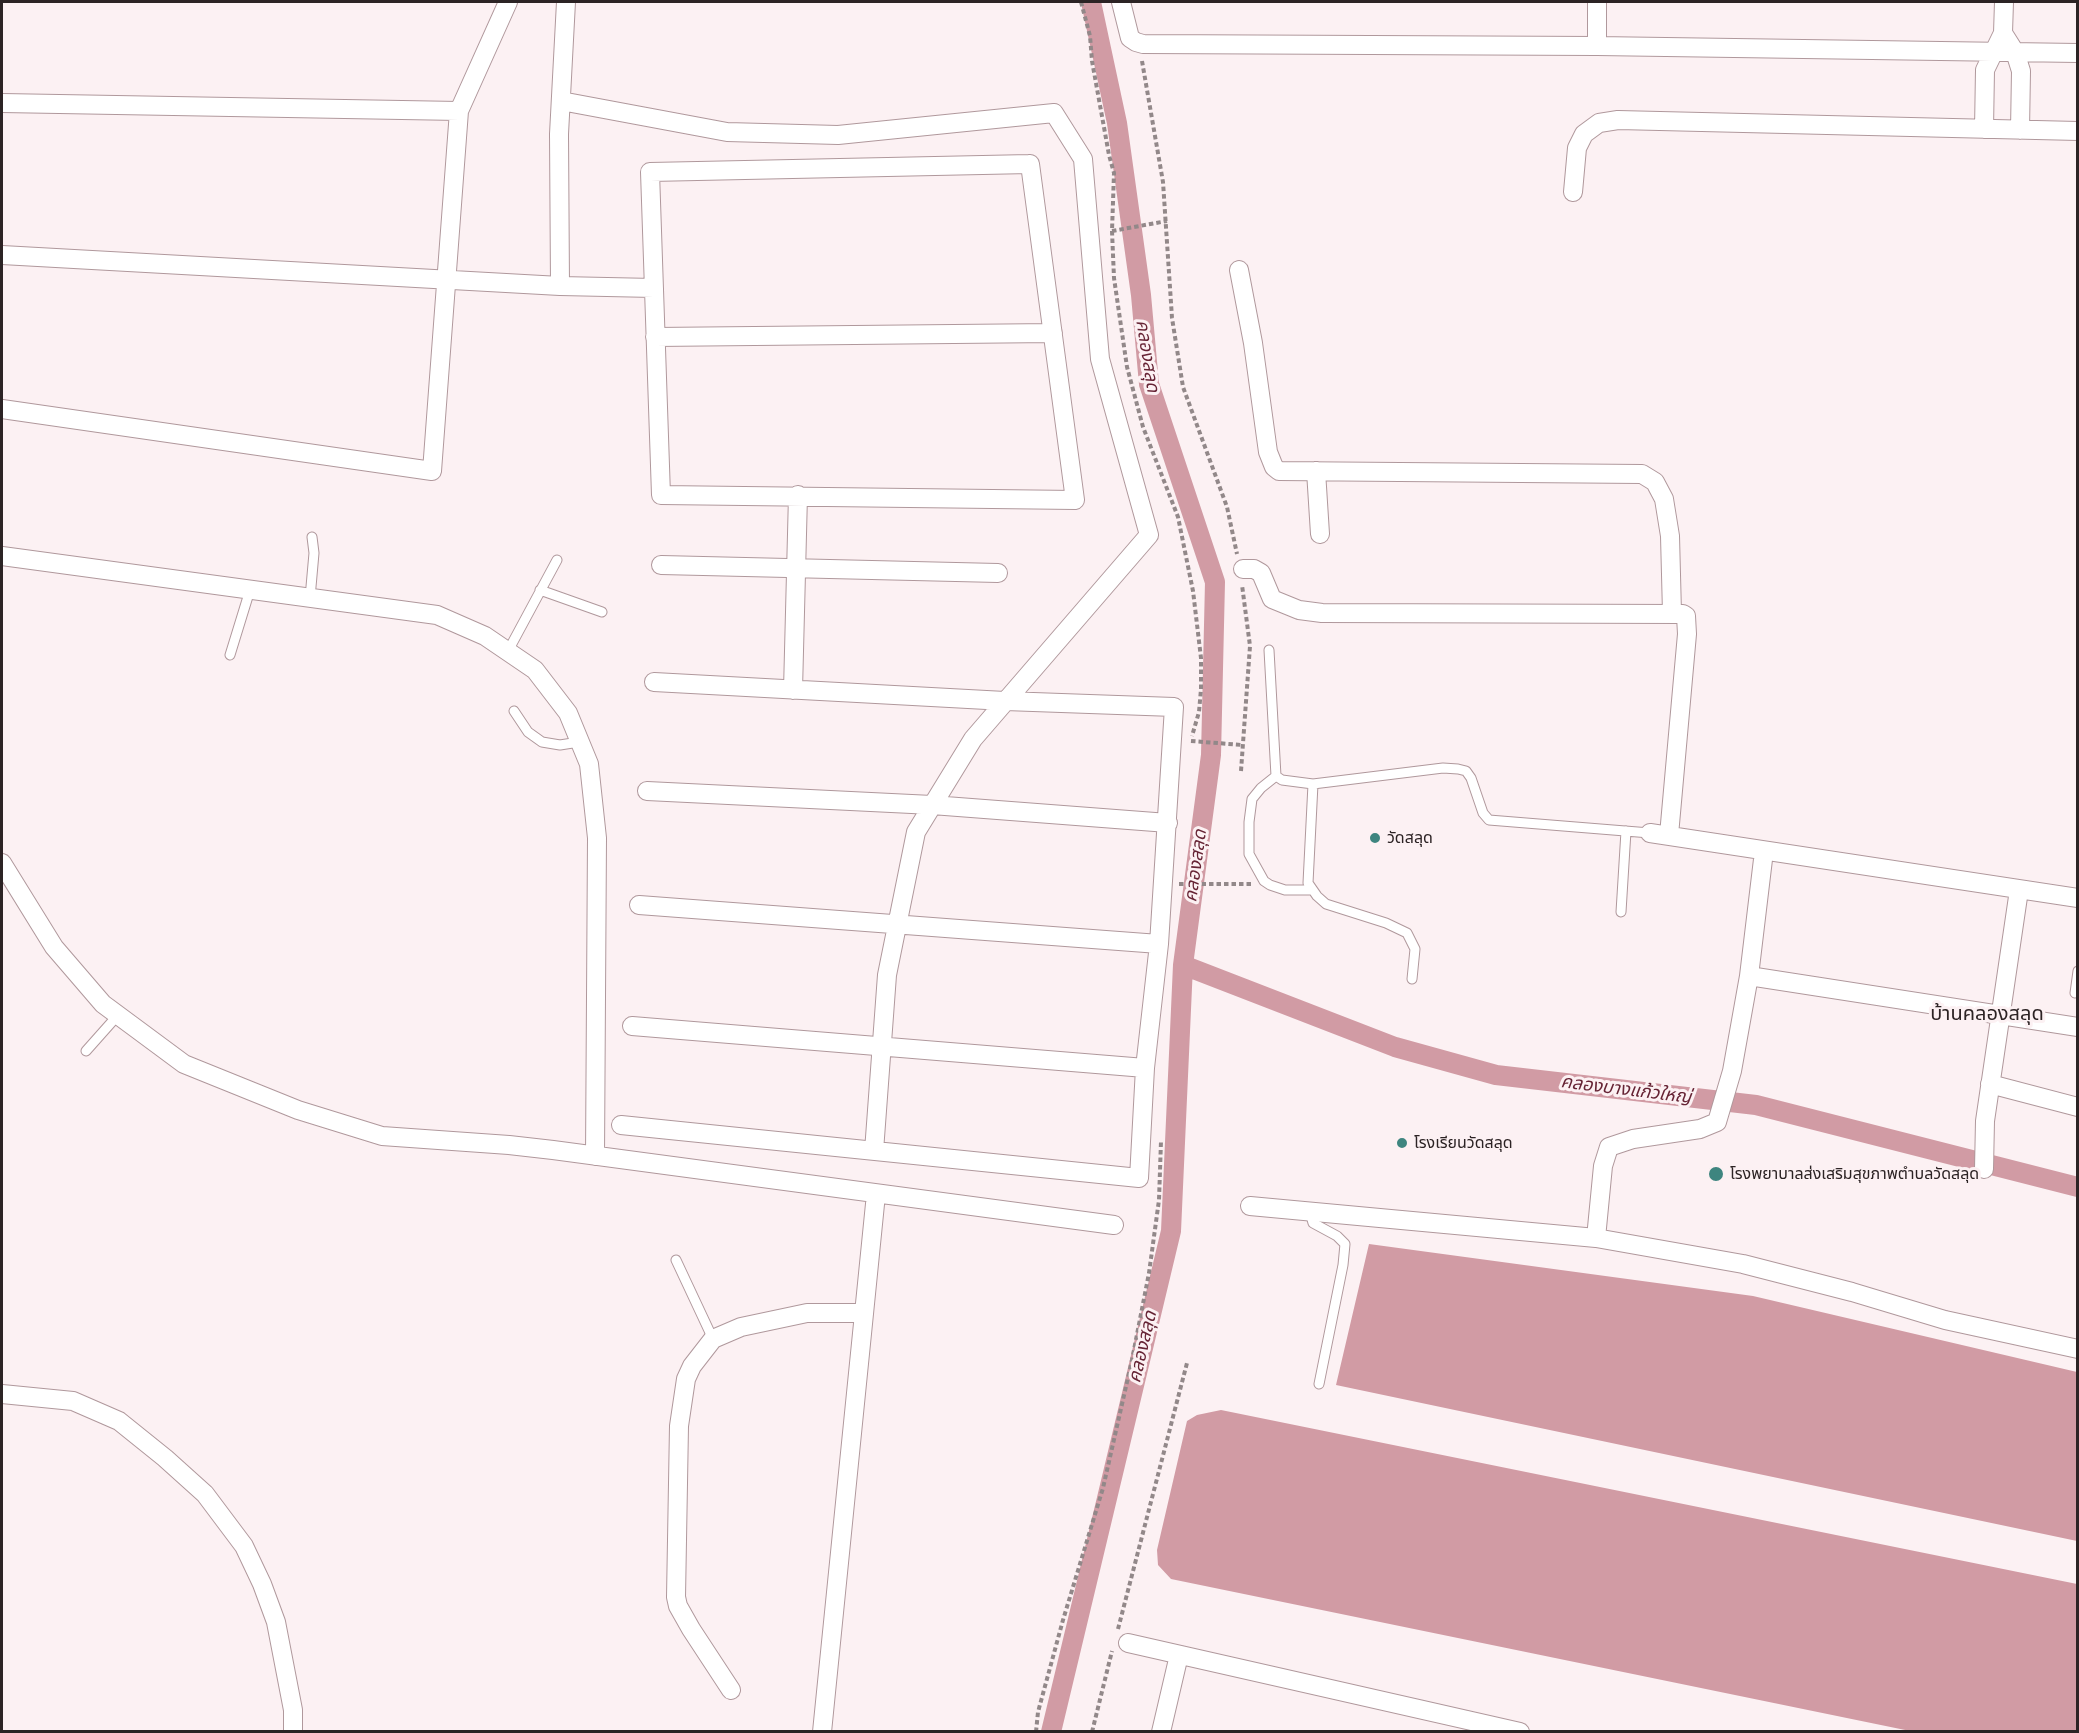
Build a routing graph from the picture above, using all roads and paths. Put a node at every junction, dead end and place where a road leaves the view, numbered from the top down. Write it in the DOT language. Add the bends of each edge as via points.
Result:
graph roads {
  1 [pos="508,2"];
  2 [pos="566,2"];
  3 [pos="1081,2"];
  4 [pos="1121,2"];
  5 [pos="1597,2"];
  6 [pos="2004,2"];
  7 [pos="2003,33"];
  8 [pos="1597,46"];
  9 [pos="1993,52"];
  10 [pos="2015,52"];
  11 [pos="2078,53"];
  12 [pos="1141,58"];
  13 [pos="561,101"];
  14 [pos="2,103"];
  15 [pos="459,111"];
  16 [pos="1984,129"];
  17 [pos="2020,130"];
  18 [pos="2078,131"];
  19 [pos="1573,192"];
  20 [pos="1164,222"];
  21 [pos="1112,231"];
  22 [pos="2,255"];
  23 [pos="1239,270"];
  24 [pos="445,279"];
  25 [pos="560,286"];
  26 [pos="654,288"];
  27 [pos="1053,333"];
  28 [pos="656,337"];
  29 [pos="2,409"];
  30 [pos="1316,471"];
  31 [pos="798,495"];
  32 [pos="1320,534"];
  33 [pos="312,537"];
  34 [pos="2,556"];
  35 [pos="556,560"];
  36 [pos="661,565"];
  37 [pos="796,567"];
  38 [pos="1241,569"];
  39 [pos="998,573"];
  40 [pos="250,590"];
  41 [pos="540,590"];
  42 [pos="310,598"];
  43 [pos="602,612"];
  44 [pos="1672,613"];
  45 [pos="1269,650"];
  46 [pos="508,651"];
  47 [pos="230,655"];
  48 [pos="654,682"];
  49 [pos="793,690"];
  50 [pos="1005,701"];
  51 [pos="514,711"];
  52 [pos="579,741"];
  53 [pos="1191,741"];
  54 [pos="1242,745"];
  55 [pos="1191,748"];
  56 [pos="1241,771"];
  57 [pos="1276,776"];
  58 [pos="1313,784"];
  59 [pos="647,791"];
  60 [pos="932,806"];
  61 [pos="1168,823"];
  62 [pos="1626,831"];
  63 [pos="1650,833"];
  64 [pos="1669,835"];
  65 [pos="1764,851"];
  66 [pos="2,862"];
  67 [pos="1179,876"];
  68 [pos="1187,884"];
  69 [pos="1253,884"];
  70 [pos="1312,890"];
  71 [pos="2019,890"];
  72 [pos="1177,894"];
  73 [pos="2078,898"];
  74 [pos="639,905"];
  75 [pos="1621,912"];
  76 [pos="897,924"];
  77 [pos="1159,944"];
  78 [pos="2078,971"];
  79 [pos="1749,976"];
  80 [pos="1412,979"];
  81 [pos="2075,993"];
  82 [pos="118,1015"];
  83 [pos="2002,1015"];
  84 [pos="632,1026"];
  85 [pos="2078,1027"];
  86 [pos="882,1046"];
  87 [pos="86,1051"];
  88 [pos="1145,1068"];
  89 [pos="1990,1084"];
  90 [pos="2078,1107"];
  91 [pos="621,1125"];
  92 [pos="1162,1132"];
  93 [pos="874,1151"];
  94 [pos="595,1156"];
  95 [pos="1985,1168"];
  96 [pos="876,1194"];
  97 [pos="1250,1206"];
  98 [pos="1310,1212"];
  99 [pos="1114,1225"];
  100 [pos="1596,1238"];
  101 [pos="676,1260"];
  102 [pos="864,1313"];
  103 [pos="713,1340"];
  104 [pos="2078,1349"];
  105 [pos="1187,1363"];
  106 [pos="1319,1384"];
  107 [pos="2,1394"];
  108 [pos="1119,1642"];
  109 [pos="1179,1655"];
  110 [pos="731,1690"];
  111 [pos="293,1731"];
  112 [pos="822,1731"];
  113 [pos="1036,1731"];
  114 [pos="1092,1731"];
  115 [pos="1161,1731"];
  116 [pos="1520,1731"];
  1 -- 15 [label="street"];
  2 -- 13 [label="street"];
  3 -- 21 [label="path" via="1114,172"];
  4 -- 8 [label="street" via="1131,38 1143,44"];
  5 -- 8 [label="street"];
  6 -- 7 [label="street"];
  7 -- 9 [label="street"];
  7 -- 10 [label="street"];
  8 -- 9 [label="street"];
  9 -- 10 [label="street"];
  9 -- 16 [label="street" via="1985,70"];
  10 -- 11 [label="street"];
  10 -- 17 [label="street" via="2021,71"];
  12 -- 20 [label="path" via="1163,182"];
  13 -- 25 [label="street"];
  13 -- 50 [label="street" via="727,132 838,135 1054,113 1083,159 1100,359 1149,535"];
  14 -- 15 [label="street"];
  15 -- 24 [label="street"];
  16 -- 17 [label="street"];
  16 -- 19 [label="street" via="1607,121 1584,134 1577,148"];
  17 -- 18 [label="street"];
  20 -- 21 [label="path"];
  20 -- 38 [label="path" via="1172,318 1183,387 1227,507"];
  21 -- 53 [label="path" via="1114,278 1127,367 1143,427 1178,517 1193,591 1202,689"];
  22 -- 24 [label="street"];
  23 -- 30 [label="street" via="1271,463 1279,471"];
  24 -- 25 [label="street"];
  24 -- 29 [label="street" via="432,471"];
  25 -- 26 [label="street"];
  26 -- 27 [label="street" via="650,172 1030,164"];
  26 -- 28 [label="street"];
  27 -- 28 [label="street"];
  27 -- 31 [label="street" via="1075,500"];
  28 -- 31 [label="street" via="661,495"];
  30 -- 32 [label="street"];
  30 -- 44 [label="street" via="1642,474 1655,482 1664,499 1670,536"];
  31 -- 37 [label="street"];
  33 -- 42 [label="lane"];
  34 -- 40 [label="street"];
  35 -- 41 [label="lane"];
  36 -- 37 [label="street"];
  37 -- 39 [label="street"];
  37 -- 49 [label="street"];
  38 -- 44 [label="street" via="1261,573 1272,599 1299,610 1322,613"];
  38 -- 54 [label="path" via="1250,646"];
  40 -- 42 [label="street"];
  40 -- 47 [label="lane"];
  41 -- 43 [label="lane"];
  41 -- 46 [label="lane"];
  42 -- 46 [label="street" via="437,615"];
  44 -- 64 [label="street" via="1686,616 1687,634"];
  45 -- 57 [label="lane"];
  46 -- 52 [label="street" via="535,670 568,713"];
  48 -- 49 [label="street"];
  49 -- 50 [label="street"];
  50 -- 60 [label="street" via="973,739"];
  50 -- 61 [label="street" via="1174,707"];
  51 -- 52 [label="lane" via="528,732 542,742 560,745"];
  52 -- 94 [label="street" via="589,764 597,838"];
  53 -- 54 [label="path"];
  53 -- 55 [label="path"];
  54 -- 56 [label="path"];
  57 -- 58 [label="lane"];
  57 -- 70 [label="lane" via="1252,799 1249,854 1270,885 1285,890"];
  58 -- 62 [label="lane" via="1458,769 1471,778 1489,820"];
  58 -- 70 [label="lane" via="1308,871"];
  59 -- 60 [label="street"];
  60 -- 61 [label="street"];
  60 -- 76 [label="street" via="916,832"];
  61 -- 77 [label="street"];
  62 -- 63 [label="lane"];
  62 -- 75 [label="lane"];
  63 -- 64 [label="street"];
  64 -- 65 [label="street"];
  65 -- 71 [label="street"];
  65 -- 79 [label="street"];
  66 -- 82 [label="street" via="54,947 103,1004"];
  67 -- 72 [label="path"];
  68 -- 69 [label="path"];
  70 -- 80 [label="lane" via="1326,904 1407,933 1415,949"];
  71 -- 73 [label="street"];
  71 -- 83 [label="street"];
  74 -- 76 [label="street"];
  76 -- 77 [label="street"];
  76 -- 86 [label="street" via="887,975"];
  77 -- 88 [label="street"];
  78 -- 81 [label="lane"];
  79 -- 83 [label="street"];
  79 -- 100 [label="street" via="1732,1071 1717,1122 1609,1147 1603,1166"];
  82 -- 87 [label="lane"];
  82 -- 94 [label="street" via="184,1064 298,1110 382,1136"];
  83 -- 85 [label="street"];
  83 -- 89 [label="street"];
  84 -- 86 [label="street"];
  86 -- 88 [label="street"];
  86 -- 93 [label="street"];
  88 -- 93 [label="street" via="1139,1178"];
  89 -- 90 [label="street"];
  89 -- 95 [label="street"];
  91 -- 93 [label="street"];
  92 -- 113 [label="path" via="1159,1200 1132,1360 1103,1488 1063,1620"];
  94 -- 96 [label="street"];
  96 -- 99 [label="street"];
  96 -- 102 [label="street"];
  97 -- 98 [label="street"];
  98 -- 100 [label="street"];
  98 -- 106 [label="lane" via="1313,1223 1345,1244"];
  100 -- 104 [label="street" via="1743,1264 1945,1320"];
  101 -- 103 [label="lane"];
  102 -- 103 [label="street" via="807,1313 741,1327"];
  102 -- 112 [label="street"];
  103 -- 110 [label="street" via="692,1366 681,1404 675,1580 678,1606"];
  105 -- 108 [label="path"];
  107 -- 111 [label="street" via="73,1401 119,1421 205,1494 244,1546 262,1584 276,1622 293,1710"];
  108 -- 109 [label="street"];
  108 -- 114 [label="path"];
  109 -- 115 [label="street"];
  109 -- 116 [label="street"];
}
